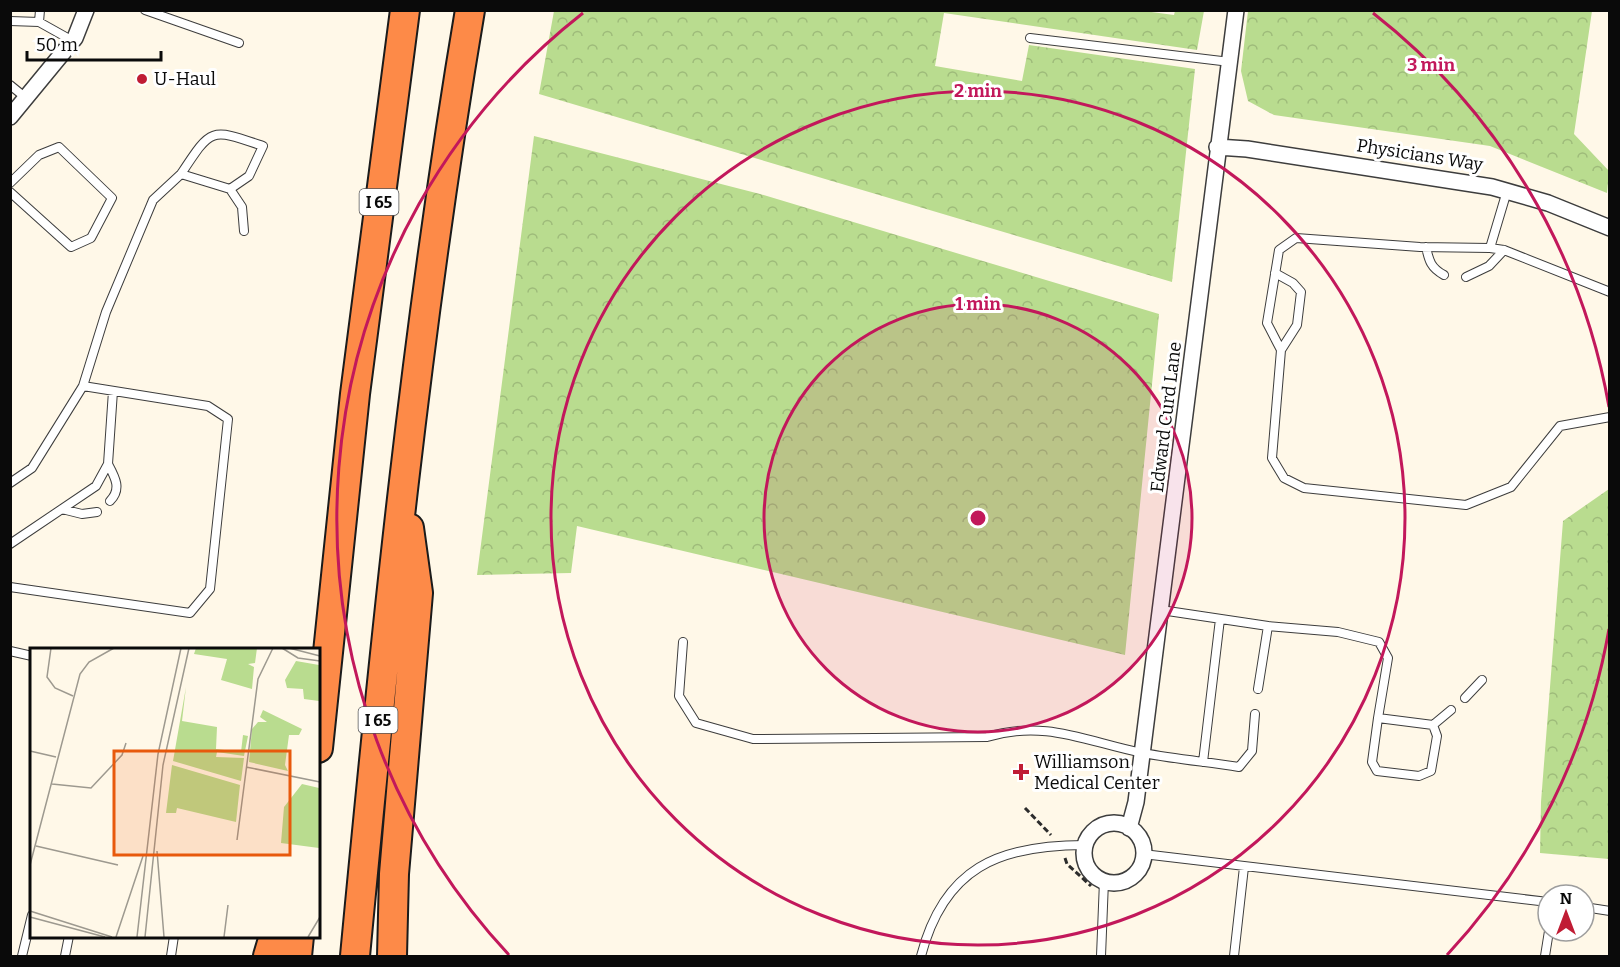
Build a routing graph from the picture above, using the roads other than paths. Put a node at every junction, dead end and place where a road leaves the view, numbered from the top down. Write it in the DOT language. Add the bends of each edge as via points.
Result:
graph roads {
  1 [pos="40,10"];
  2 [pos="86,10"];
  3 [pos="145,10"];
  4 [pos="405,10"];
  5 [pos="470,10"];
  6 [pos="1236,10"];
  7 [pos="10,21"];
  8 [pos="39,22"];
  9 [pos="1030,38"];
  10 [pos="73,41"];
  11 [pos="239,43"];
  12 [pos="1230,62"];
  13 [pos="10,85"];
  14 [pos="26,98"];
  15 [pos="10,117"];
  16 [pos="1217,147"];
  17 [pos="181,174"];
  18 [pos="10,183"];
  19 [pos="230,189"];
  20 [pos="1507,191"];
  21 [pos="10,192"];
  22 [pos="1610,228"];
  23 [pos="244,231"];
  24 [pos="1426,247"];
  25 [pos="1490,248"];
  26 [pos="1504,250"];
  27 [pos="1275,273"];
  28 [pos="1444,275"];
  29 [pos="1466,278"];
  30 [pos="1610,292"];
  31 [pos="1281,350"];
  32 [pos="83,386"];
  33 [pos="113,391"];
  34 [pos="1610,417"];
  35 [pos="108,464"];
  36 [pos="10,483"];
  37 [pos="403,484"];
  38 [pos="110,501"];
  39 [pos="62,509"];
  40 [pos="97,512"];
  41 [pos="10,544"];
  42 [pos="336,559"];
  43 [pos="10,587"];
  44 [pos="1161,610"];
  45 [pos="1220,619"];
  46 [pos="1268,626"];
  47 [pos="683,642"];
  48 [pos="320,648"];
  49 [pos="10,651"];
  50 [pos="30,656"];
  51 [pos="1482,680"];
  52 [pos="1258,689"];
  53 [pos="1465,698"];
  54 [pos="1451,710"];
  55 [pos="1255,714"];
  56 [pos="1378,718"];
  57 [pos="1433,724"];
  58 [pos="320,727"];
  59 [pos="1142,753"];
  60 [pos="1203,762"];
  61 [pos="1130,828"];
  62 [pos="1085,845"];
  63 [pos="1143,854"];
  64 [pos="1244,867"];
  65 [pos="1099,885"];
  66 [pos="1536,901"];
  67 [pos="30,923"];
  68 [pos="69,937"];
  69 [pos="174,937"];
  70 [pos="274,937"];
  71 [pos="299,937"];
  72 [pos="22,957"];
  73 [pos="65,957"];
  74 [pos="171,957"];
  75 [pos="268,957"];
  76 [pos="297,957"];
  77 [pos="355,957"];
  78 [pos="392,957"];
  79 [pos="921,957"];
  80 [pos="1101,957"];
  81 [pos="1234,957"];
  1 -- 8 [label="lane"];
  2 -- 10 [label="street"];
  3 -- 11 [label="lane"];
  4 -- 42 [label="highway, I 65"];
  5 -- 37 [label="highway, I 65" via="449,133"];
  6 -- 12 [label="street, Edward Curd Lane"];
  7 -- 8 [label="lane"];
  8 -- 10 [label="lane"];
  9 -- 12 [label="lane"];
  10 -- 14 [label="street"];
  12 -- 16 [label="street, Edward Curd Lane"];
  13 -- 14 [label="lane"];
  14 -- 15 [label="street"];
  16 -- 20 [label="street, Physicians Way" via="1443,178"];
  16 -- 44 [label="street, Edward Curd Lane"];
  17 -- 19 [label="lane"];
  17 -- 19 [label="lane" via="203,140 222,133 263,146 249,176"];
  17 -- 32 [label="lane" via="153,200 106,312"];
  18 -- 21 [label="lane" via="39,155 59,147 112,198 91,238 71,247"];
  19 -- 23 [label="lane" via="242,207"];
  20 -- 22 [label="street, Physicians Way"];
  20 -- 25 [label="lane"];
  24 -- 25 [label="lane"];
  24 -- 27 [label="lane" via="1296,238 1279,250"];
  24 -- 28 [label="lane" via="1435,270"];
  25 -- 26 [label="lane"];
  26 -- 29 [label="lane" via="1489,266"];
  26 -- 30 [label="lane"];
  27 -- 31 [label="lane" via="1267,323"];
  27 -- 31 [label="lane" via="1301,292 1296,325"];
  31 -- 34 [label="lane" via="1272,458 1284,478 1304,488 1466,505 1511,487 1560,426"];
  32 -- 33 [label="lane"];
  32 -- 36 [label="lane" via="32,468"];
  33 -- 35 [label="lane"];
  33 -- 43 [label="lane" via="208,406 228,419 210,589 190,613"];
  35 -- 38 [label="lane" via="117,481 115,496"];
  35 -- 39 [label="lane" via="96,486"];
  37 -- 77 [label="highway, I 65"];
  37 -- 78 [label="highway" via="418,593 394,874"];
  39 -- 40 [label="lane" via="82,514"];
  39 -- 41 [label="lane"];
  42 -- 48 [label="highway"];
  42 -- 58 [label="highway, I 65"];
  44 -- 45 [label="lane"];
  44 -- 59 [label="street, Edward Curd Lane"];
  45 -- 46 [label="lane"];
  45 -- 60 [label="lane"];
  46 -- 52 [label="lane"];
  46 -- 56 [label="lane" via="1338,632 1379,642 1388,658"];
  47 -- 59 [label="lane" via="680,696 696,723 753,739 987,737 1009,730 1055,730"];
  49 -- 50 [label="lane"];
  51 -- 53 [label="lane"];
  54 -- 57 [label="lane"];
  55 -- 60 [label="lane" via="1252,751 1239,767"];
  56 -- 57 [label="lane"];
  56 -- 57 [label="lane" via="1372,762 1377,771 1419,776 1431,771 1437,736"];
  59 -- 60 [label="lane"];
  59 -- 61 [label="street, Edward Curd Lane"];
  61 -- 62 [label="street" via="1108,824 1089,835"];
  61 -- 63 [label="street" via="1140,839"];
  62 -- 65 [label="street" via="1087,867"];
  62 -- 79 [label="lane" via="1024,849 982,864 949,891 928,927"];
  63 -- 64 [label="lane"];
  63 -- 65 [label="street" via="1135,874 1126,880"];
  64 -- 66 [label="lane"];
  64 -- 81 [label="lane"];
  65 -- 80 [label="lane"];
  67 -- 72 [label="lane"];
  68 -- 73 [label="lane"];
  69 -- 74 [label="lane"];
  70 -- 75 [label="highway"];
  71 -- 76 [label="highway"];
}
